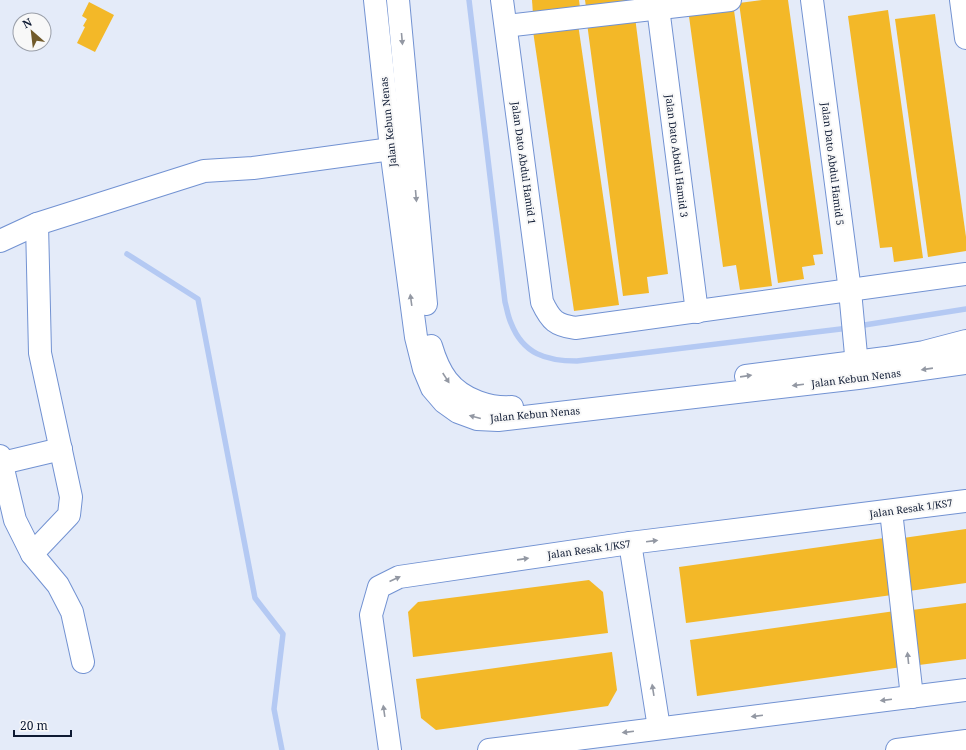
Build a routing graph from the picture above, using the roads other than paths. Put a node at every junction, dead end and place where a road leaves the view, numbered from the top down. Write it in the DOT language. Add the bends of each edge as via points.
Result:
graph roads {
  1 [pos="375,0"];
  2 [pos="398,0"];
  3 [pos="502,0"];
  4 [pos="730,0"];
  5 [pos="812,0"];
  6 [pos="961,0"];
  7 [pos="657,4"];
  8 [pos="506,26"];
  9 [pos="966,38"];
  10 [pos="391,149"];
  11 [pos="404,170"];
  12 [pos="37,224"];
  13 [pos="0,241"];
  14 [pos="966,274"];
  15 [pos="850,291"];
  16 [pos="697,312"];
  17 [pos="853,325"];
  18 [pos="966,341"];
  19 [pos="886,358"];
  20 [pos="966,363"];
  21 [pos="824,366"];
  22 [pos="857,370"];
  23 [pos="61,449"];
  24 [pos="1,460"];
  25 [pos="966,501"];
  26 [pos="891,511"];
  27 [pos="630,543"];
  28 [pos="32,554"];
  29 [pos="83,662"];
  30 [pos="966,690"];
  31 [pos="912,697"];
  32 [pos="659,728"];
  33 [pos="966,741"];
  34 [pos="390,750"];
  35 [pos="489,750"];
  36 [pos="897,750"];
  1 -- 10 [label="street, Jalan Kebun Nenas"];
  2 -- 11 [label="street, Jalan Kebun Nenas, one-way"];
  3 -- 8 [label="street, Jalan Dato Abdul Hamid 1"];
  4 -- 7 [label="street"];
  5 -- 15 [label="street, Jalan Dato Abdul Hamid 5"];
  6 -- 9 [label="street"];
  7 -- 8 [label="street"];
  7 -- 16 [label="street, Jalan Dato Abdul Hamid 3"];
  8 -- 16 [label="street, Jalan Dato Abdul Hamid 1" via="542,302 548,315 554,322 575,328"];
  10 -- 11 [label="street, Jalan Kebun Nenas"];
  10 -- 12 [label="street" via="253,168 204,171"];
  11 -- 21 [label="street, Jalan Kebun Nenas, one-way" via="429,341 434,357 447,381 457,392 473,400 489,406 506,408"];
  22 -- 11 [label="street, Jalan Kebun Nenas, one-way" via="498,420 476,419 458,412 444,402 432,388 424,370 416,337"];
  12 -- 13 [label="street"];
  12 -- 23 [label="street" via="40,353"];
  14 -- 15 [label="street"];
  15 -- 16 [label="street"];
  15 -- 17 [label="street, Jalan Dato Abdul Hamid 5"];
  17 -- 19 [label="street, Jalan Dato Abdul Hamid 5" via="864,344 875,354"];
  17 -- 21 [label="street, Jalan Dato Abdul Hamid 5" via="848,346"];
  17 -- 22 [label="street"];
  18 -- 19 [label="street, Jalan Kebun Nenas" via="924,352"];
  19 -- 22 [label="street, Jalan Kebun Nenas"];
  20 -- 22 [label="street, Jalan Kebun Nenas, one-way"];
  21 -- 22 [label="street, Jalan Kebun Nenas"];
  23 -- 24 [label="street"];
  23 -- 28 [label="street" via="71,497 69,515"];
  24 -- 28 [label="street" via="15,520"];
  25 -- 26 [label="street, Jalan Resak 1/KS7"];
  27 -- 26 [label="street, Jalan Resak 1/KS7, one-way"];
  31 -- 26 [label="street, one-way"];
  32 -- 27 [label="street, one-way"];
  34 -- 27 [label="street, Jalan Resak 1/KS7, one-way" via="371,615 379,587 399,577"];
  28 -- 29 [label="street" via="58,585 72,612"];
  30 -- 31 [label="street"];
  31 -- 32 [label="street, one-way"];
  32 -- 35 [label="street, one-way"];
  33 -- 36 [label="street"];
}
